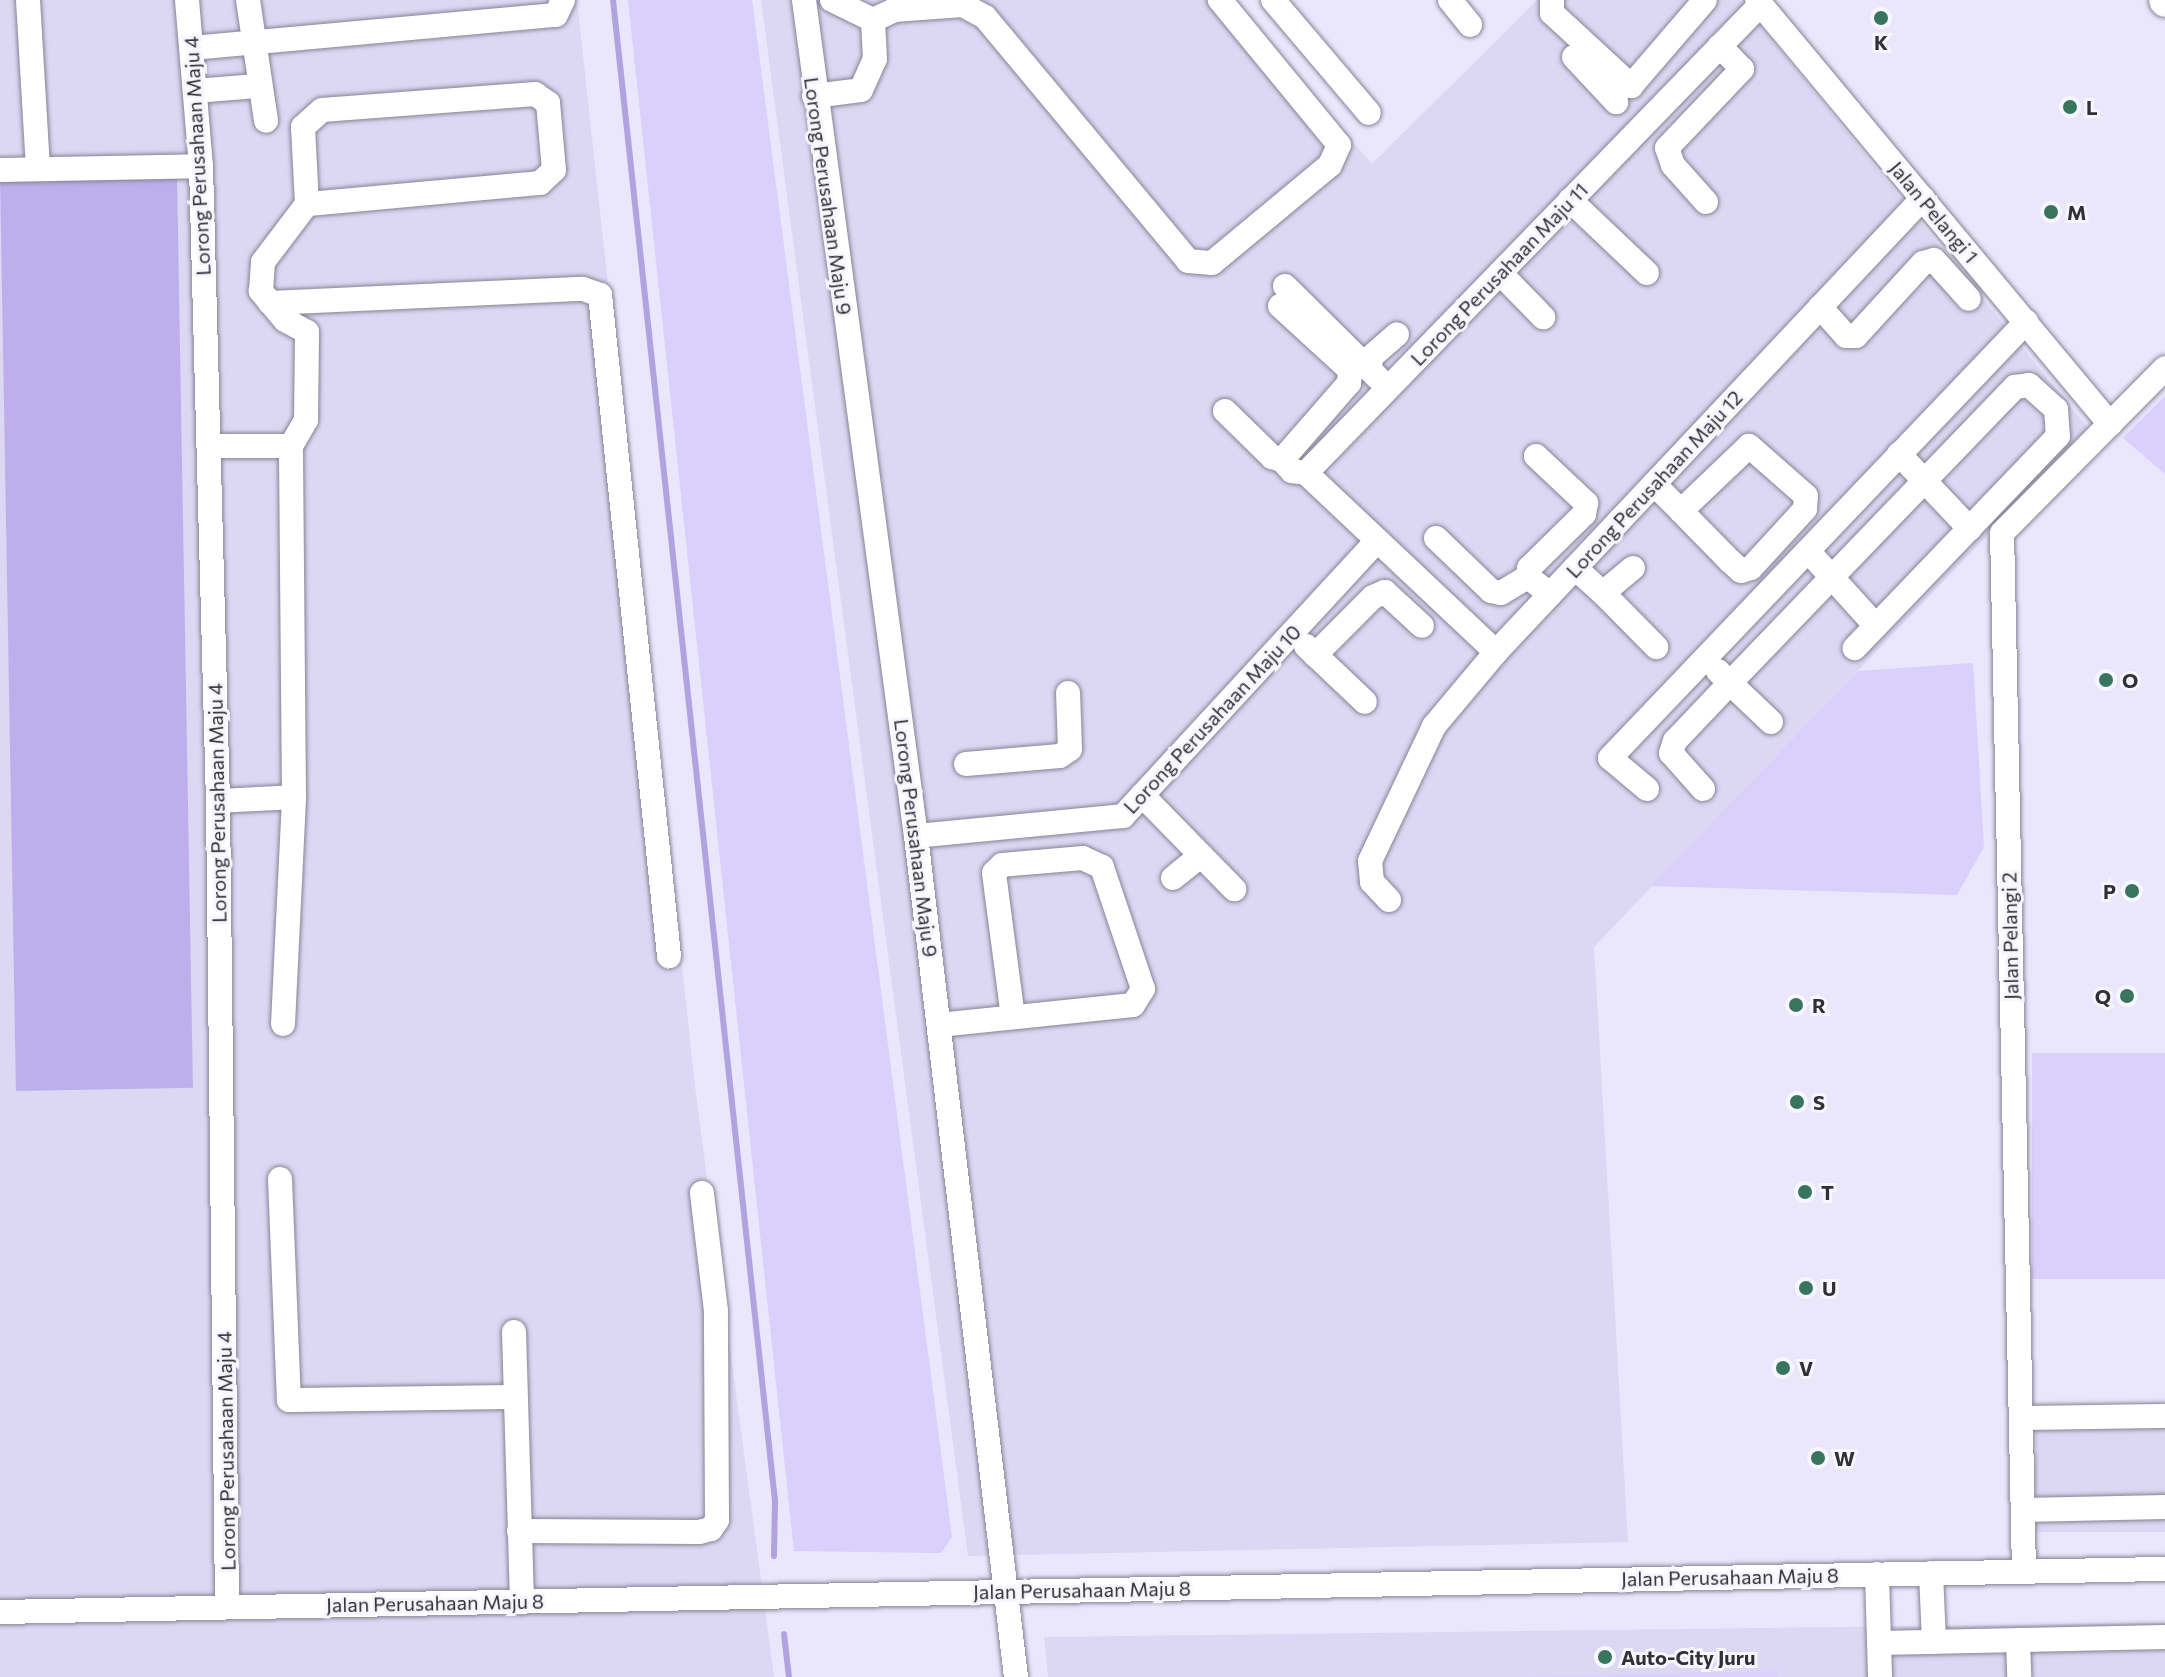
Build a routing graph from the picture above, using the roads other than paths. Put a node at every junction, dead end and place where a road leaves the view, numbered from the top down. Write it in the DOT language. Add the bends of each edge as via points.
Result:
graph roads {
  1 [pos="28,0"];
  2 [pos="187,0"];
  3 [pos="248,0"];
  4 [pos="563,0"];
  5 [pos="804,0"];
  6 [pos="832,0"];
  7 [pos="1220,0"];
  8 [pos="1273,0"];
  9 [pos="1450,0"];
  10 [pos="1552,0"];
  11 [pos="1705,0"];
  12 [pos="1759,2"];
  13 [pos="873,20"];
  14 [pos="1470,25"];
  15 [pos="1676,38"];
  16 [pos="252,42"];
  17 [pos="1561,43"];
  18 [pos="1720,46"];
  19 [pos="192,48"];
  20 [pos="1702,65"];
  21 [pos="257,86"];
  22 [pos="195,91"];
  23 [pos="814,96"];
  24 [pos="1369,113"];
  25 [pos="266,121"];
  26 [pos="1640,128"];
  27 [pos="201,166"];
  28 [pos="38,169"];
  29 [pos="0,170"];
  30 [pos="1923,198"];
  31 [pos="1570,200"];
  32 [pos="1706,202"];
  33 [pos="307,204"];
  34 [pos="1500,273"];
  35 [pos="1647,273"];
  36 [pos="1969,299"];
  37 [pos="270,303"];
  38 [pos="1820,307"];
  39 [pos="1543,317"];
  40 [pos="2026,322"];
  41 [pos="1397,334"];
  42 [pos="2165,368"];
  43 [pos="1369,369"];
  44 [pos="1388,388"];
  45 [pos="1225,411"];
  46 [pos="2110,424"];
  47 [pos="209,446"];
  48 [pos="291,446"];
  49 [pos="1899,454"];
  50 [pos="1536,456"];
  51 [pos="1282,460"];
  52 [pos="1306,473"];
  53 [pos="1926,482"];
  54 [pos="1654,484"];
  55 [pos="1681,511"];
  56 [pos="1970,529"];
  57 [pos="1436,538"];
  58 [pos="1377,541"];
  59 [pos="1808,551"];
  60 [pos="1575,568"];
  61 [pos="1633,568"];
  62 [pos="1528,577"];
  63 [pos="1834,579"];
  64 [pos="1603,593"];
  65 [pos="1550,594"];
  66 [pos="1422,626"];
  67 [pos="1876,626"];
  68 [pos="1293,633"];
  69 [pos="1656,647"];
  70 [pos="1855,648"];
  71 [pos="1496,652"];
  72 [pos="1315,655"];
  73 [pos="1706,658"];
  74 [pos="1730,683"];
  75 [pos="1068,693"];
  76 [pos="1365,702"];
  77 [pos="1771,722"];
  78 [pos="966,764"];
  79 [pos="1647,789"];
  80 [pos="1703,789"];
  81 [pos="1142,795"];
  82 [pos="294,797"];
  83 [pos="218,801"];
  84 [pos="916,836"];
  85 [pos="1201,855"];
  86 [pos="1173,878"];
  87 [pos="1234,889"];
  88 [pos="1389,900"];
  89 [pos="669,956"];
  90 [pos="1013,1017"];
  91 [pos="283,1024"];
  92 [pos="939,1025"];
  93 [pos="280,1179"];
  94 [pos="702,1193"];
  95 [pos="514,1332"];
  96 [pos="514,1397"];
  97 [pos="2165,1416"];
  98 [pos="2021,1418"];
  99 [pos="2165,1507"];
  100 [pos="2023,1510"];
  101 [pos="519,1531"];
  102 [pos="2165,1569"];
  103 [pos="2024,1572"];
  104 [pos="1931,1573"];
  105 [pos="1877,1574"];
  106 [pos="1009,1592"];
  107 [pos="522,1601"];
  108 [pos="227,1607"];
  109 [pos="0,1612"];
  110 [pos="2165,1637"];
  111 [pos="2018,1640"];
  112 [pos="1934,1642"];
  113 [pos="1879,1643"];
  114 [pos="1016,1677"];
  115 [pos="1880,1677"];
  116 [pos="2019,1677"];
  1 -- 28 [label="street"];
  2 -- 19 [label="street, Lorong Perusahaan Maju 4"];
  3 -- 16 [label="street"];
  4 -- 16 [label="street" via="556,15"];
  5 -- 23 [label="street, Lorong Perusahaan Maju 9"];
  6 -- 13 [label="street"];
  7 -- 13 [label="street" via="1339,145 1330,165 1212,263 1188,261 985,17 963,5 894,10"];
  8 -- 24 [label="street"];
  9 -- 14 [label="street"];
  10 -- 15 [label="street" via="1552,13 1631,86"];
  11 -- 15 [label="street"];
  12 -- 18 [label="street, Lorong Perusahaan Maju 11"];
  12 -- 30 [label="street, Jalan Pelangi 1"];
  13 -- 23 [label="street" via="875,59 861,90"];
  15 -- 20 [label="street"];
  16 -- 19 [label="street"];
  16 -- 21 [label="street"];
  17 -- 26 [label="street" via="1608,110"];
  18 -- 20 [label="street, Lorong Perusahaan Maju 11"];
  18 -- 32 [label="street" via="1742,69 1667,148 1673,165"];
  19 -- 22 [label="street, Lorong Perusahaan Maju 4"];
  20 -- 26 [label="street, Lorong Perusahaan Maju 11"];
  21 -- 22 [label="street"];
  21 -- 25 [label="street"];
  22 -- 27 [label="street, Lorong Perusahaan Maju 4"];
  23 -- 84 [label="street, Lorong Perusahaan Maju 9"];
  26 -- 31 [label="street, Lorong Perusahaan Maju 11"];
  27 -- 28 [label="street"];
  27 -- 47 [label="street, Lorong Perusahaan Maju 4"];
  28 -- 29 [label="street"];
  30 -- 38 [label="street, Lorong Perusahaan Maju 12"];
  30 -- 40 [label="street, Jalan Pelangi 1"];
  31 -- 34 [label="street, Lorong Perusahaan Maju 11"];
  31 -- 35 [label="street"];
  33 -- 33 [label="street" via="303,127 322,110 535,94 548,103 554,170 540,183"];
  33 -- 37 [label="street" via="263,262 261,291"];
  34 -- 39 [label="street"];
  34 -- 44 [label="street, Lorong Perusahaan Maju 11"];
  36 -- 38 [label="street" via="1934,260 1923,263 1856,336 1846,336"];
  37 -- 48 [label="street" via="285,320 307,332 306,420"];
  37 -- 89 [label="street" via="583,289 600,295"];
  38 -- 54 [label="street, Lorong Perusahaan Maju 12"];
  40 -- 46 [label="street, Jalan Pelangi 1"];
  40 -- 49 [label="street"];
  41 -- 43 [label="street" via="1372,356"];
  42 -- 46 [label="street, Jalan Pelangi 2"];
  43 -- 44 [label="street"];
  43 -- 51 [label="street" via="1282,296 1350,370 1349,383"];
  44 -- 52 [label="street, Lorong Perusahaan Maju 11"];
  45 -- 51 [label="street" via="1272,457"];
  46 -- 98 [label="street, Jalan Pelangi 2" via="2002,533"];
  47 -- 48 [label="street"];
  47 -- 83 [label="street, Lorong Perusahaan Maju 4"];
  48 -- 82 [label="street"];
  49 -- 53 [label="street"];
  49 -- 59 [label="street"];
  50 -- 62 [label="street" via="1586,503 1584,514 1529,568"];
  51 -- 52 [label="street" via="1292,471"];
  52 -- 58 [label="street"];
  53 -- 56 [label="street"];
  53 -- 56 [label="street" via="2015,387 2029,385 2056,409 2058,436"];
  53 -- 63 [label="street"];
  54 -- 55 [label="street"];
  54 -- 60 [label="street, Lorong Perusahaan Maju 12"];
  55 -- 55 [label="street" via="1749,446 1806,496 1805,509 1751,568 1741,571"];
  56 -- 67 [label="street"];
  57 -- 62 [label="street" via="1491,591 1501,593"];
  58 -- 68 [label="street, Lorong Perusahaan Maju 10"];
  58 -- 71 [label="street"];
  59 -- 63 [label="street"];
  59 -- 73 [label="street"];
  60 -- 64 [label="street"];
  60 -- 65 [label="street, Lorong Perusahaan Maju 12"];
  61 -- 64 [label="street"];
  62 -- 65 [label="street"];
  63 -- 67 [label="street"];
  63 -- 74 [label="street"];
  64 -- 69 [label="street"];
  65 -- 71 [label="street, Lorong Perusahaan Maju 12"];
  66 -- 72 [label="street" via="1385,592 1373,597"];
  67 -- 70 [label="street"];
  68 -- 72 [label="street"];
  68 -- 81 [label="street, Lorong Perusahaan Maju 10"];
  71 -- 88 [label="street, Lorong Perusahaan Maju 12" via="1434,726 1370,861 1372,882"];
  72 -- 76 [label="street"];
  73 -- 74 [label="street"];
  73 -- 79 [label="street" via="1610,758"];
  74 -- 77 [label="street"];
  74 -- 80 [label="street" via="1675,741 1671,753"];
  75 -- 78 [label="street" via="1070,749 1060,756"];
  81 -- 84 [label="street, Lorong Perusahaan Maju 10" via="1123,816"];
  81 -- 85 [label="street"];
  82 -- 83 [label="street"];
  82 -- 91 [label="street"];
  83 -- 108 [label="street, Lorong Perusahaan Maju 4"];
  84 -- 92 [label="street, Lorong Perusahaan Maju 9"];
  85 -- 86 [label="street"];
  85 -- 87 [label="street"];
  90 -- 90 [label="street" via="1133,1005 1143,989 1102,867 1083,858 1002,865 994,873"];
  90 -- 92 [label="street"];
  92 -- 106 [label="street, Lorong Perusahaan Maju 9"];
  93 -- 96 [label="street" via="289,1400"];
  94 -- 101 [label="street" via="716,1311 717,1520 711,1529 699,1532"];
  95 -- 96 [label="street"];
  96 -- 101 [label="street"];
  97 -- 98 [label="street"];
  98 -- 100 [label="street, Jalan Pelangi 2"];
  99 -- 100 [label="street"];
  100 -- 103 [label="street, Jalan Pelangi 2"];
  101 -- 107 [label="street"];
  102 -- 103 [label="street, Jalan Perusahaan Maju 8"];
  103 -- 104 [label="street, Jalan Perusahaan Maju 8"];
  104 -- 105 [label="street, Jalan Perusahaan Maju 8"];
  104 -- 112 [label="street"];
  105 -- 106 [label="street, Jalan Perusahaan Maju 8"];
  105 -- 113 [label="street"];
  106 -- 107 [label="street, Jalan Perusahaan Maju 8"];
  106 -- 114 [label="street, Lorong Perusahaan Maju 9"];
  107 -- 108 [label="street, Jalan Perusahaan Maju 8"];
  108 -- 109 [label="street, Jalan Perusahaan Maju 8"];
  110 -- 111 [label="street"];
  111 -- 112 [label="street"];
  111 -- 116 [label="street"];
  112 -- 113 [label="street"];
  113 -- 115 [label="street"];
}
